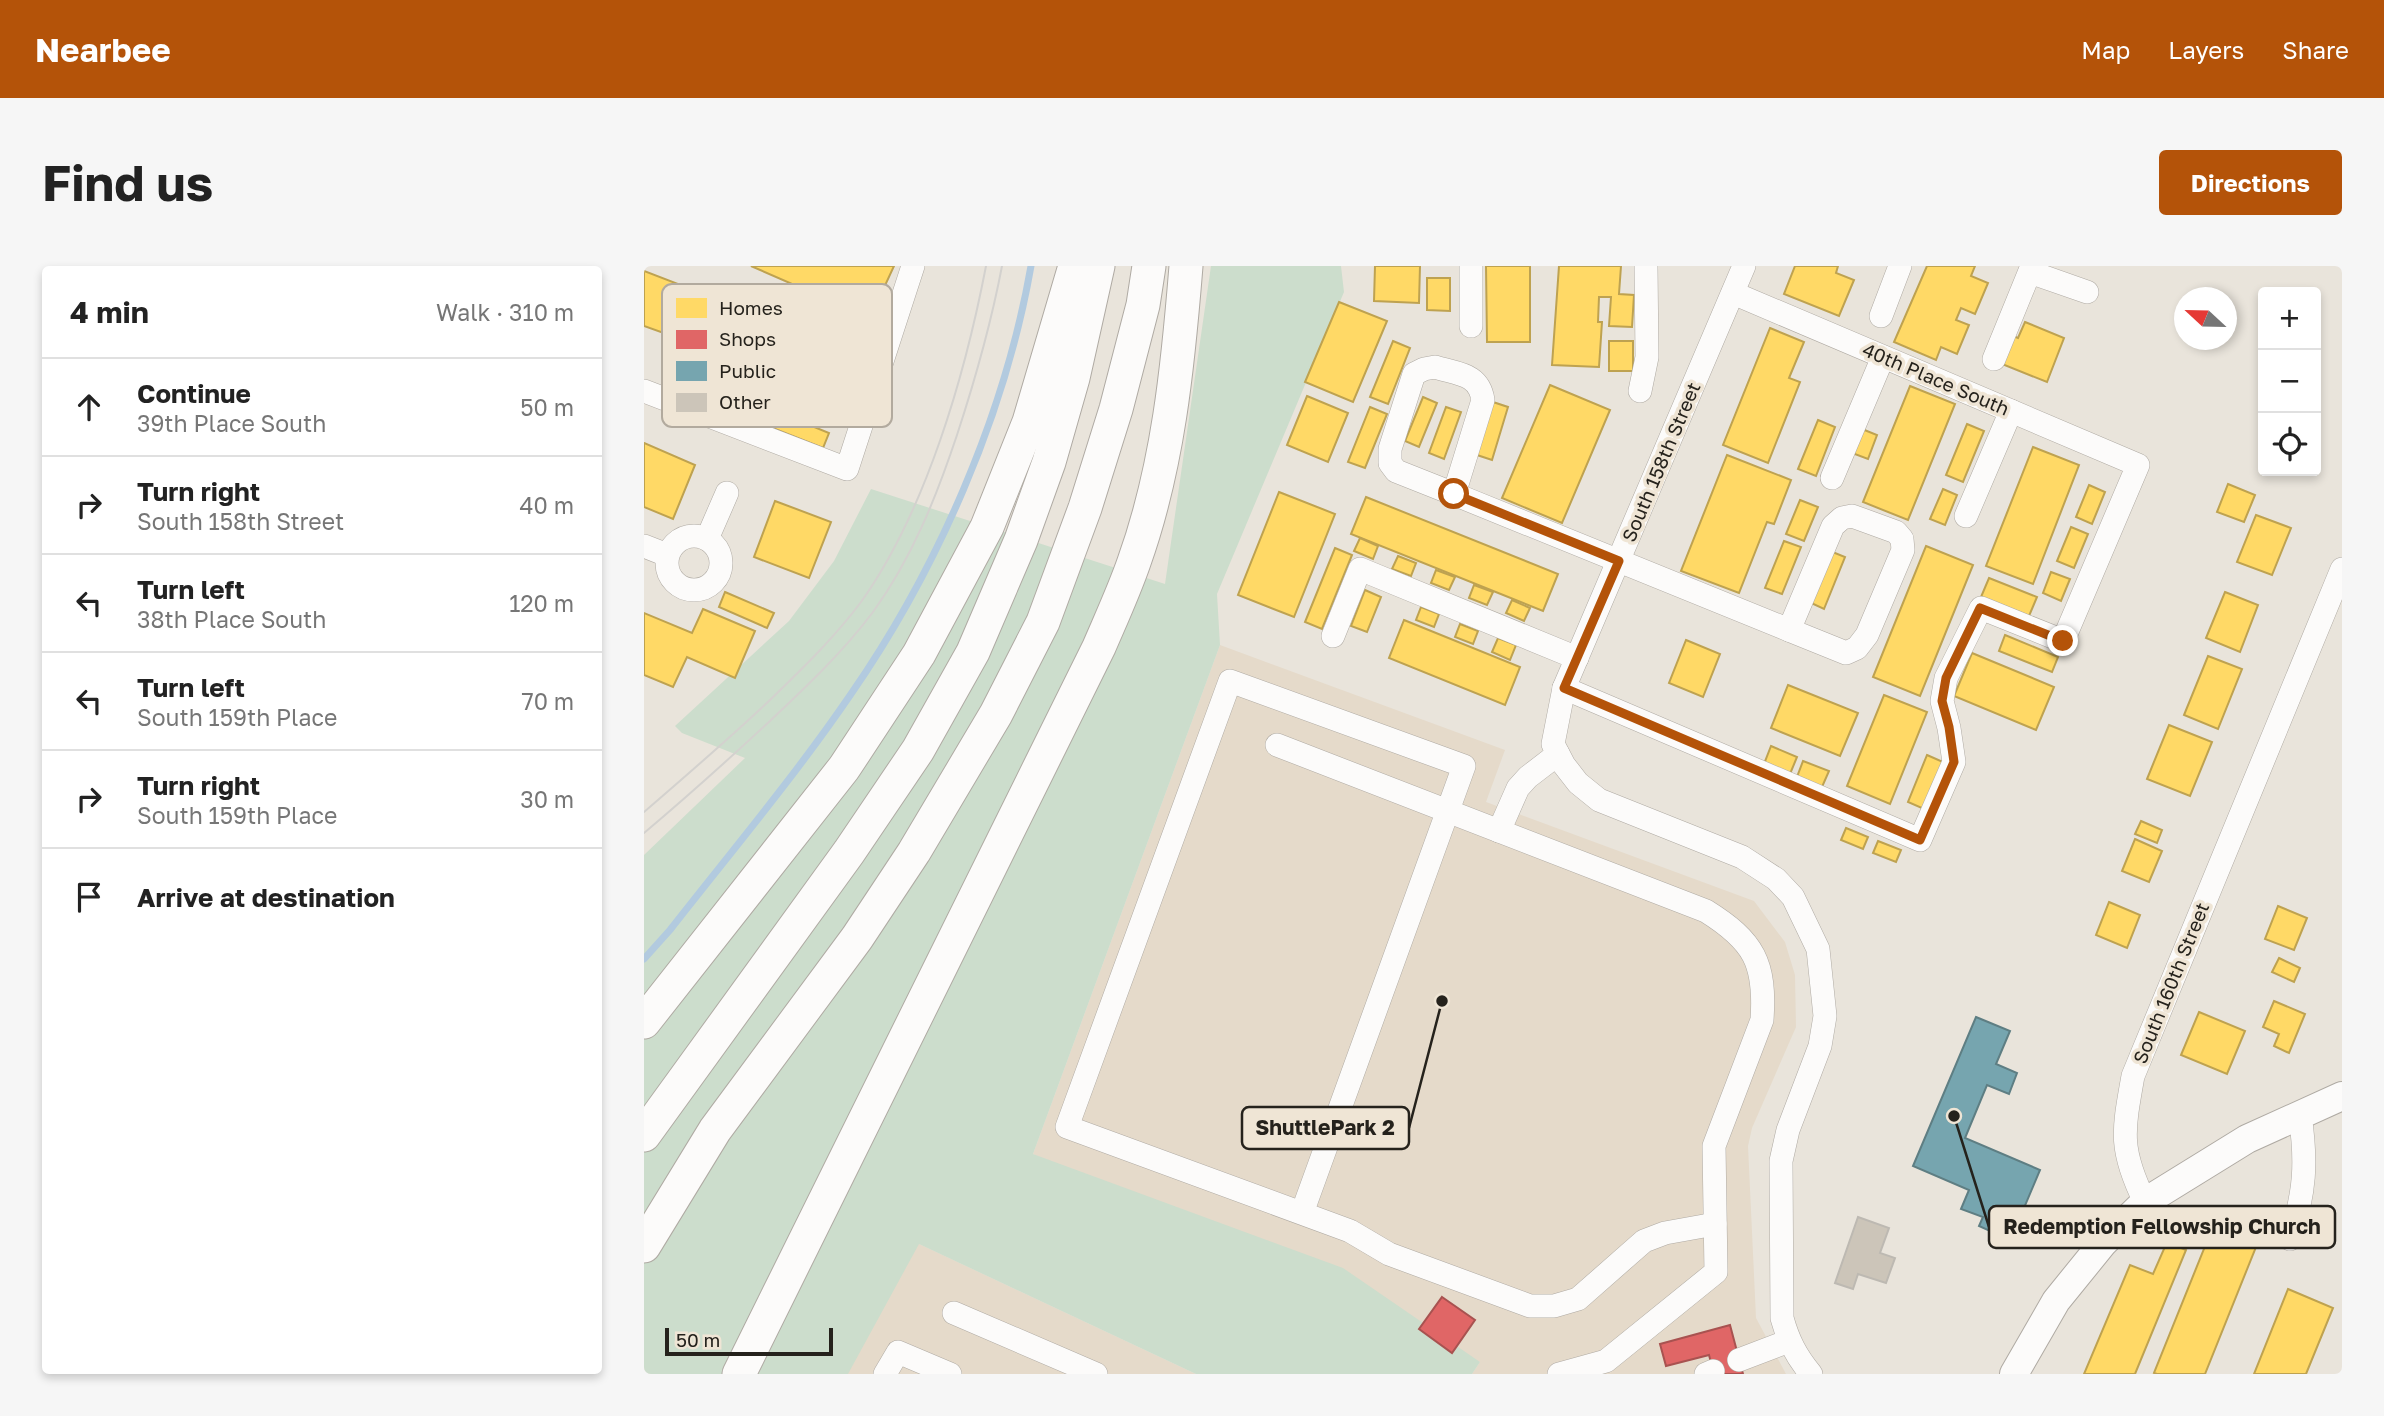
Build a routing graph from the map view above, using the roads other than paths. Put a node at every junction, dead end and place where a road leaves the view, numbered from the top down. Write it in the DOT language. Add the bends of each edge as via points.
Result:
graph roads {
  1 [pos="913,266"];
  2 [pos="1075,266"];
  3 [pos="1098,266"];
  4 [pos="1149,266"];
  5 [pos="1186,266"];
  6 [pos="1471,266"];
  7 [pos="1646,266"];
  8 [pos="1744,266"];
  9 [pos="1900,266"];
  10 [pos="2031,269"];
  11 [pos="2087,292"];
  12 [pos="1733,293"];
  13 [pos="1881,316"];
  14 [pos="1471,326"];
  15 [pos="892,331"];
  16 [pos="1883,357"];
  17 [pos="1994,359"];
  18 [pos="644,391"];
  19 [pos="1640,391"];
  20 [pos="662,398"];
  21 [pos="2011,411"];
  22 [pos="738,427"];
  23 [pos="861,427"];
  24 [pos="1832,478"];
  25 [pos="727,493"];
  26 [pos="1454,494"];
  27 [pos="1966,516"];
  28 [pos="707,540"];
  29 [pos="644,546"];
  30 [pos="667,555"];
  31 [pos="1619,561"];
  32 [pos="2342,569"];
  33 [pos="1789,629"];
  34 [pos="1333,636"];
  35 [pos="1577,658"];
  36 [pos="1564,688"];
  37 [pos="1277,745"];
  38 [pos="1558,754"];
  39 [pos="1448,811"];
  40 [pos="1499,831"];
  41 [pos="644,1022"];
  42 [pos="2342,1096"];
  43 [pos="2300,1115"];
  44 [pos="715,1130"];
  45 [pos="644,1135"];
  46 [pos="2145,1202"];
  47 [pos="644,1211"];
  48 [pos="1302,1213"];
  49 [pos="1715,1224"];
  50 [pos="2290,1239"];
  51 [pos="644,1246"];
  52 [pos="954,1312"];
  53 [pos="1789,1341"];
  54 [pos="1739,1360"];
  55 [pos="739,1374"];
  56 [pos="885,1374"];
  57 [pos="950,1374"];
  58 [pos="1096,1374"];
  59 [pos="1559,1374"];
  60 [pos="1811,1374"];
  61 [pos="2014,1374"];
  1 -- 15 [label="street"];
  2 -- 41 [label="highway" via="1029,422 987,527 919,654 844,768"];
  3 -- 45 [label="highway" via="1049,462 973,652 918,750 849,852"];
  4 -- 44 [label="highway" via="1143,305 1086,508 1037,634 996,714 914,852"];
  5 -- 55 [label="highway" via="1177,375 1158,480 1134,562 1099,647"];
  6 -- 14 [label="street"];
  7 -- 19 [label="street" via="1647,357"];
  8 -- 12 [label="street, South 158th Street"];
  9 -- 13 [label="street"];
  10 -- 11 [label="street"];
  10 -- 17 [label="street"];
  12 -- 16 [label="street, 40th Place South"];
  12 -- 31 [label="street, South 158th Street"];
  16 -- 21 [label="street, 40th Place South"];
  16 -- 24 [label="street"];
  18 -- 20 [label="street"];
  21 -- 27 [label="street"];
  21 -- 36 [label="street, 40th Place South" via="2138,465 2063,641 1980,608 1946,678 1942,701 1954,762 1920,840"];
  22 -- 23 [label="street" via="847,469"];
  25 -- 28 [label="street"];
  26 -- 26 [label="street" via="1396,471 1390,463 1390,449 1414,374 1424,369 1435,367 1475,380 1481,388 1483,400"];
  26 -- 31 [label="street"];
  28 -- 30 [label="street" via="682,538"];
  28 -- 30 [label="street" via="721,559 715,579 699,590 678,586 666,566"];
  29 -- 30 [label="street"];
  31 -- 33 [label="street"];
  31 -- 35 [label="street, South 158th Street"];
  32 -- 46 [label="street, South 160th Street" via="2133,1076 2125,1149"];
  33 -- 33 [label="street" via="1846,653 1857,648 1903,551 1896,532 1852,516 1833,526"];
  34 -- 35 [label="street" via="1360,569"];
  35 -- 36 [label="street, South 158th Street"];
  36 -- 38 [label="street, South 158th Street" via="1553,744"];
  37 -- 39 [label="street"];
  38 -- 40 [label="street" via="1518,788"];
  38 -- 53 [label="street" via="1578,783 1599,800 1742,857 1776,879 1793,897 1818,949 1825,1016 1820,1046 1781,1161 1782,1318"];
  39 -- 40 [label="street"];
  39 -- 48 [label="street"];
  39 -- 48 [label="street" via="1464,766 1230,681 1067,1127"];
  40 -- 49 [label="street" via="1706,911 1747,942 1759,969 1762,1020 1714,1146"];
  42 -- 43 [label="main road"];
  43 -- 46 [label="main road" via="2247,1139"];
  43 -- 50 [label="street" via="2305,1182"];
  44 -- 47 [label="highway"];
  44 -- 51 [label="highway"];
  46 -- 61 [label="main road" via="2102,1243 2056,1301"];
  48 -- 49 [label="street" via="1350,1231 1389,1254 1530,1306 1578,1299 1644,1241"];
  49 -- 59 [label="street" via="1716,1272 1606,1361"];
  52 -- 58 [label="street"];
  53 -- 54 [label="street"];
  53 -- 60 [label="street"];
  56 -- 57 [label="street" via="898,1352"];
}
